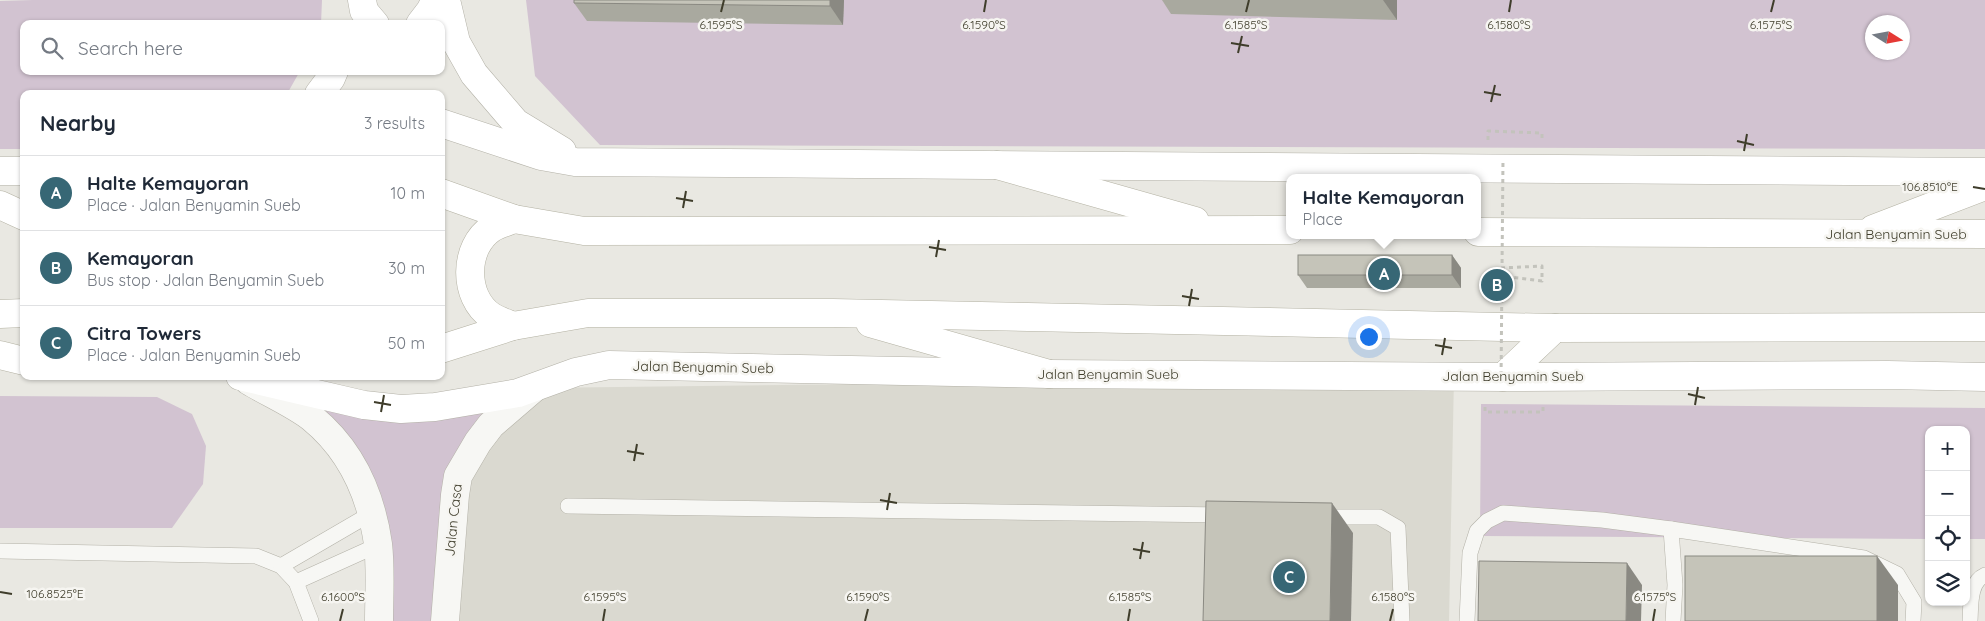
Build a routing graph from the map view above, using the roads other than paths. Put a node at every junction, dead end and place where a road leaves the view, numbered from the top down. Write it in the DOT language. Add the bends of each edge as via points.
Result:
graph roads {
  1 [pos="361,0"];
  2 [pos="436,0"];
  3 [pos="446,0"];
  4 [pos="354,20"];
  5 [pos="371,20"];
  6 [pos="423,20"];
  7 [pos="332,75"];
  8 [pos="322,90"];
  9 [pos="445,124"];
  10 [pos="575,162"];
  11 [pos="996,165"];
  12 [pos="0,171"];
  13 [pos="20,171"];
  14 [pos="1985,172"];
  15 [pos="1985,186"];
  16 [pos="445,194"];
  17 [pos="0,205"];
  18 [pos="20,216"];
  19 [pos="20,218"];
  20 [pos="514,219"];
  21 [pos="0,220"];
  22 [pos="1226,230"];
  23 [pos="1286,230"];
  24 [pos="1481,232"];
  25 [pos="1858,234"];
  26 [pos="1985,234"];
  27 [pos="20,313"];
  28 [pos="833,313"];
  29 [pos="0,314"];
  30 [pos="513,326"];
  31 [pos="1985,327"];
  32 [pos="1555,328"];
  33 [pos="445,348"];
  34 [pos="0,355"];
  35 [pos="20,360"];
  36 [pos="0,367"];
  37 [pos="20,367"];
  38 [pos="1049,374"];
  39 [pos="1985,377"];
  40 [pos="247,380"];
  41 [pos="257,380"];
  42 [pos="1502,380"];
  43 [pos="534,388"];
  44 [pos="568,506"];
  45 [pos="372,513"];
  46 [pos="1240,515"];
  47 [pos="1309,516"];
  48 [pos="1671,529"];
  49 [pos="378,545"];
  50 [pos="0,551"];
  51 [pos="281,566"];
  52 [pos="1985,575"];
  53 [pos="296,582"];
  54 [pos="311,621"];
  55 [pos="379,621"];
  56 [pos="445,621"];
  57 [pos="1402,621"];
  58 [pos="1468,621"];
  59 [pos="1673,621"];
  60 [pos="1913,621"];
  61 [pos="1970,621"];
  1 -- 4 [label="main road"];
  1 -- 5 [label="main road" via="364,12"];
  2 -- 6 [label="main road"];
  3 -- 10 [label="main road" via="456,42 474,74 516,123 556,146"];
  7 -- 8 [label="main road"];
  9 -- 10 [label="main road" via="541,156"];
  10 -- 11 [label="main road"];
  11 -- 14 [label="main road"];
  11 -- 22 [label="main road"];
  12 -- 13 [label="main road"];
  15 -- 25 [label="main road"];
  16 -- 20 [label="main road"];
  17 -- 18 [label="main road"];
  19 -- 21 [label="main road"];
  20 -- 22 [label="main road" via="584,231 631,232"];
  20 -- 30 [label="main road" via="491,229 475,248 469,272 475,297 490,316"];
  22 -- 23 [label="main road"];
  24 -- 25 [label="main road, Jalan Benyamin Sueb"];
  25 -- 26 [label="main road, Jalan Benyamin Sueb"];
  27 -- 29 [label="main road"];
  28 -- 30 [label="main road" via="588,313"];
  28 -- 32 [label="main road"];
  28 -- 38 [label="main road"];
  30 -- 33 [label="main road"];
  31 -- 32 [label="main road"];
  32 -- 42 [label="main road"];
  34 -- 35 [label="main road"];
  36 -- 37 [label="main road"];
  38 -- 42 [label="main road, Jalan Benyamin Sueb"];
  38 -- 43 [label="main road, Jalan Benyamin Sueb" via="609,365 576,372"];
  39 -- 42 [label="main road, Jalan Benyamin Sueb" via="1888,375"];
  40 -- 45 [label="street" via="311,417 334,440 364,485"];
  41 -- 43 [label="main road, Jalan Benyamin Sueb" via="364,405 401,409 435,407"];
  43 -- 56 [label="street, Jalan Casa" via="491,425 458,476"];
  44 -- 46 [label="lane"];
  45 -- 49 [label="street"];
  45 -- 51 [label="lane"];
  47 -- 57 [label="lane" via="1379,517 1398,528"];
  48 -- 58 [label="lane" via="1503,513 1486,521 1477,531 1470,553"];
  48 -- 59 [label="lane" via="1675,585"];
  48 -- 60 [label="lane" via="1864,558 1897,574 1914,602"];
  49 -- 53 [label="lane"];
  49 -- 55 [label="street"];
  50 -- 51 [label="lane" via="256,556"];
  51 -- 53 [label="lane"];
  52 -- 61 [label="lane" via="1974,586"];
  53 -- 54 [label="lane"];
}
